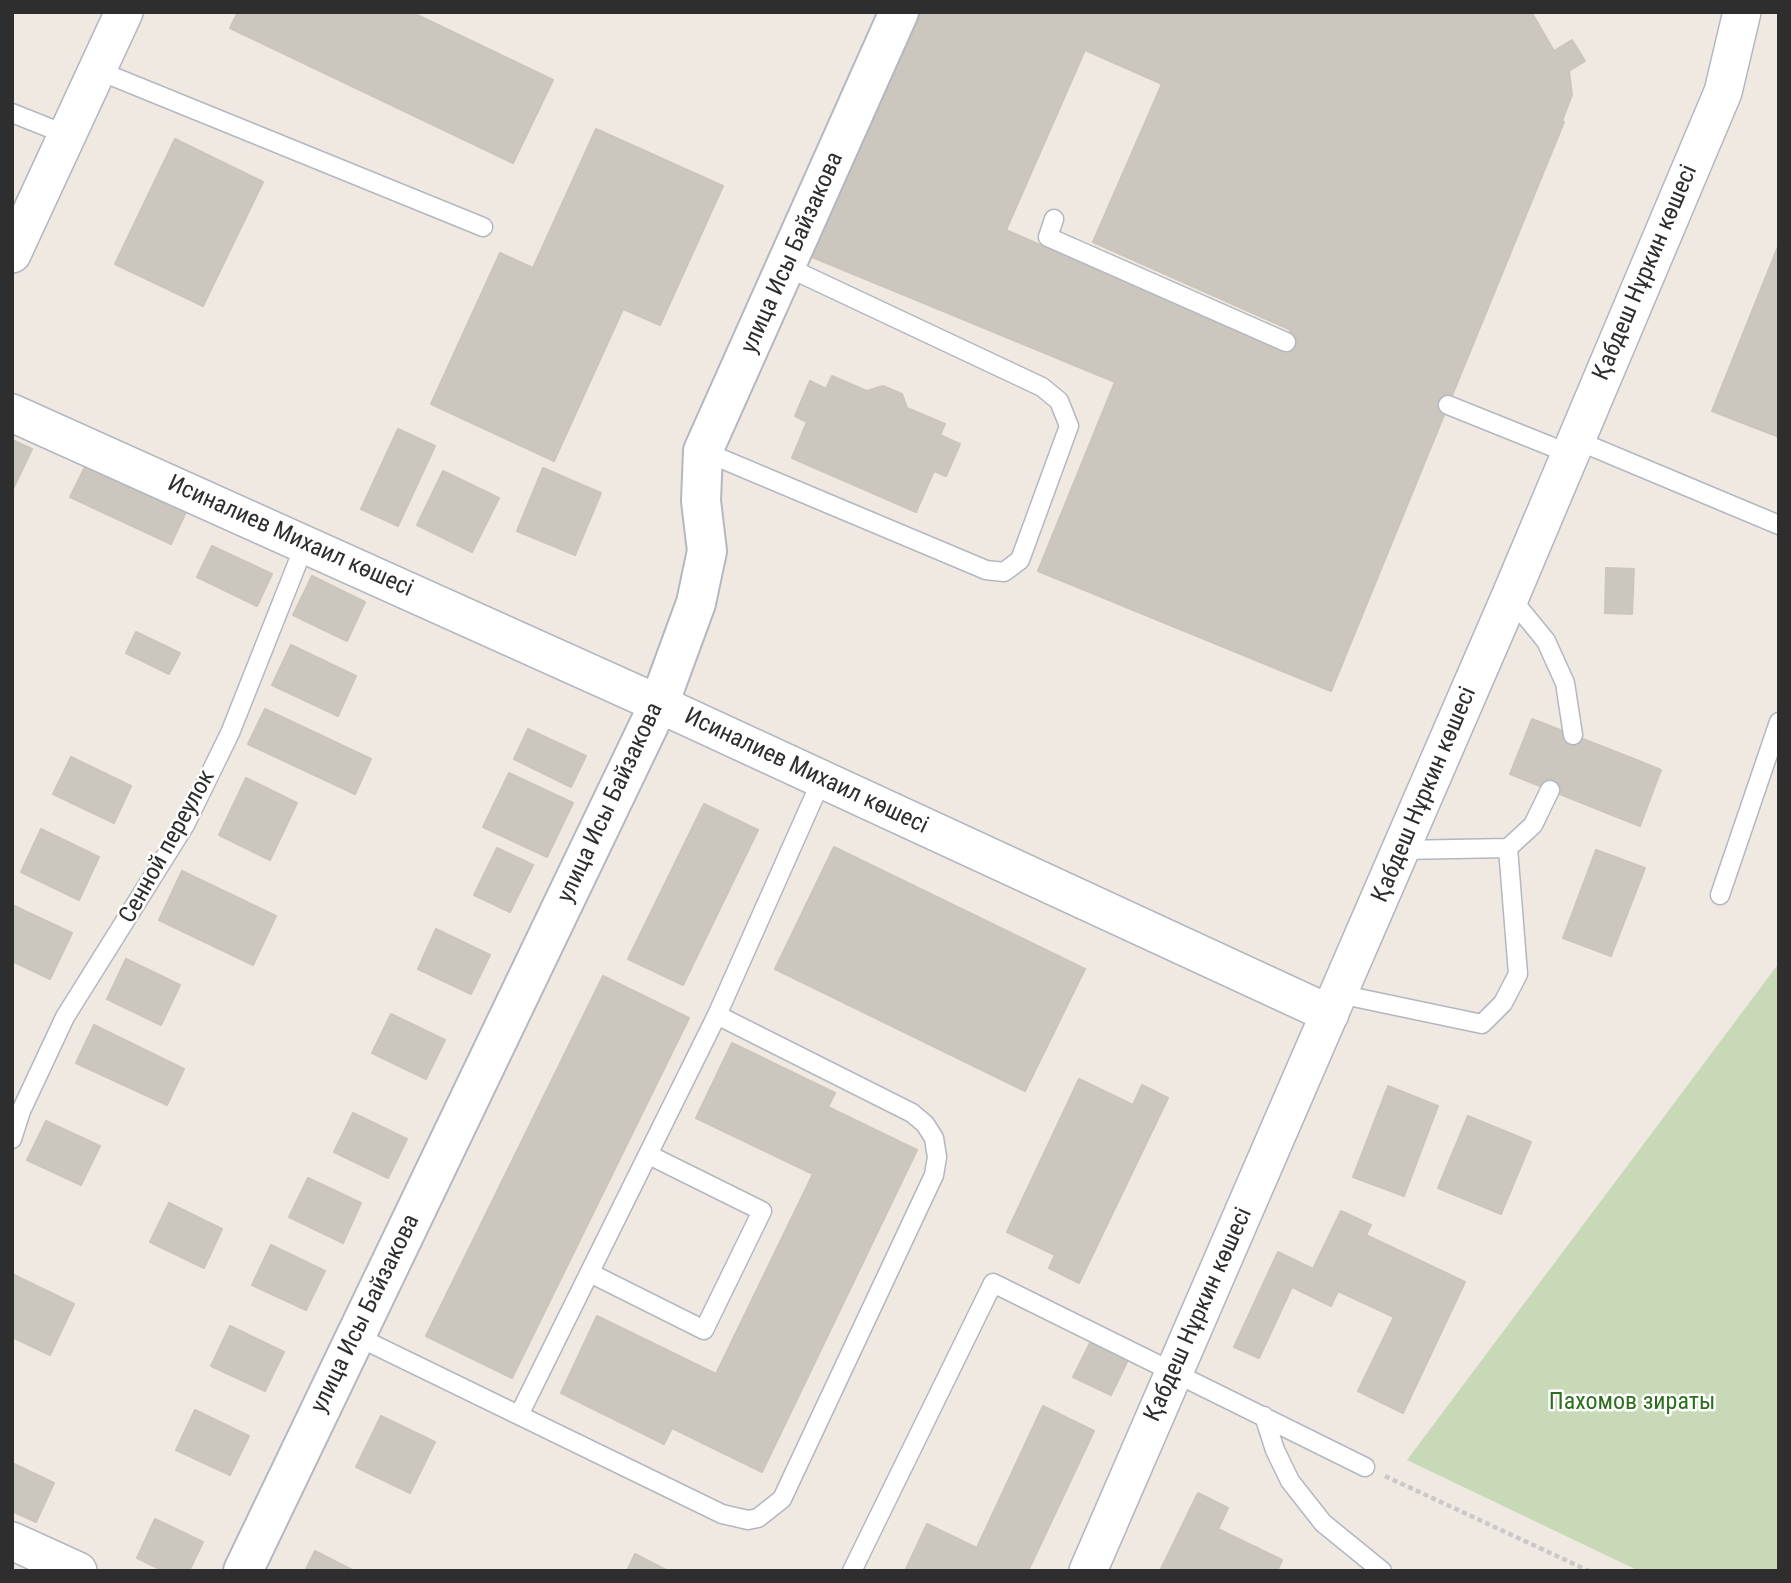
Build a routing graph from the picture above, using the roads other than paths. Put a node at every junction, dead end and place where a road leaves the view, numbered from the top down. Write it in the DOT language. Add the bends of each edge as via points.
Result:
graph roads {
  1 [pos="124,12"];
  2 [pos="899,12"];
  3 [pos="1742,12"];
  4 [pos="97,71"];
  5 [pos="12,113"];
  6 [pos="67,135"];
  7 [pos="1054,219"];
  8 [pos="483,227"];
  9 [pos="12,254"];
  10 [pos="787,267"];
  11 [pos="1286,342"];
  12 [pos="1448,405"];
  13 [pos="12,412"];
  14 [pos="1573,447"];
  15 [pos="703,451"];
  16 [pos="1779,524"];
  17 [pos="305,544"];
  18 [pos="1510,597"];
  19 [pos="659,704"];
  20 [pos="1779,722"];
  21 [pos="1573,735"];
  22 [pos="822,779"];
  23 [pos="1550,790"];
  24 [pos="1508,848"];
  25 [pos="1401,850"];
  26 [pos="1720,895"];
  27 [pos="1335,1004"];
  28 [pos="717,1015"];
  29 [pos="12,1139"];
  30 [pos="649,1155"];
  31 [pos="590,1273"];
  32 [pos="356,1336"];
  33 [pos="1174,1372"];
  34 [pos="519,1415"];
  35 [pos="1264,1416"];
  36 [pos="1365,1467"];
  37 [pos="12,1541"];
  38 [pos="78,1571"];
  39 [pos="243,1571"];
  40 [pos="852,1571"];
  41 [pos="1088,1571"];
  42 [pos="1382,1571"];
  1 -- 4 [label="street"];
  2 -- 10 [label="street, улица Исы Байзакова"];
  3 -- 14 [label="street, Қабдеш Нұркин көшесі" via="1723,92"];
  4 -- 6 [label="street"];
  4 -- 8 [label="lane"];
  5 -- 6 [label="lane"];
  6 -- 9 [label="street"];
  7 -- 11 [label="lane" via="1048,237"];
  10 -- 15 [label="street, улица Исы Байзакова"];
  10 -- 15 [label="lane" via="1041,387 1059,401 1069,426 1020,560 1004,572 986,570"];
  12 -- 14 [label="lane"];
  13 -- 17 [label="street, Исиналиев Михаил көшесі"];
  14 -- 16 [label="lane"];
  14 -- 18 [label="street, Қабдеш Нұркин көшесі"];
  15 -- 19 [label="street, улица Исы Байзакова" via="701,501 707,551 696,603"];
  17 -- 19 [label="street, Исиналиев Михаил көшесі"];
  17 -- 29 [label="lane, Сенной переулок" via="230,733 191,813 65,1017"];
  18 -- 21 [label="lane" via="1546,641 1565,683"];
  18 -- 25 [label="street, Қабдеш Нұркин көшесі"];
  19 -- 22 [label="street, Исиналиев Михаил көшесі"];
  19 -- 32 [label="street, улица Исы Байзакова"];
  20 -- 26 [label="lane"];
  22 -- 27 [label="street, Исиналиев Михаил көшесі"];
  22 -- 28 [label="lane"];
  23 -- 24 [label="lane" via="1533,825"];
  24 -- 25 [label="lane"];
  24 -- 27 [label="lane" via="1518,974 1503,1003 1482,1024"];
  25 -- 27 [label="street, Қабдеш Нұркин көшесі"];
  27 -- 33 [label="street, Қабдеш Нұркин көшесі"];
  28 -- 30 [label="lane"];
  28 -- 34 [label="lane" via="912,1113 934,1138 937,1157 934,1175 782,1499 758,1518 734,1518"];
  30 -- 31 [label="lane"];
  30 -- 31 [label="lane" via="762,1211 704,1330"];
  31 -- 34 [label="lane"];
  32 -- 34 [label="lane"];
  32 -- 39 [label="street, улица Исы Байзакова"];
  33 -- 35 [label="lane"];
  33 -- 40 [label="lane" via="993,1283"];
  33 -- 41 [label="street, Қабдеш Нұркин көшесі"];
  35 -- 36 [label="lane"];
  35 -- 42 [label="lane" via="1290,1481 1323,1523"];
  37 -- 38 [label="street"];
}
